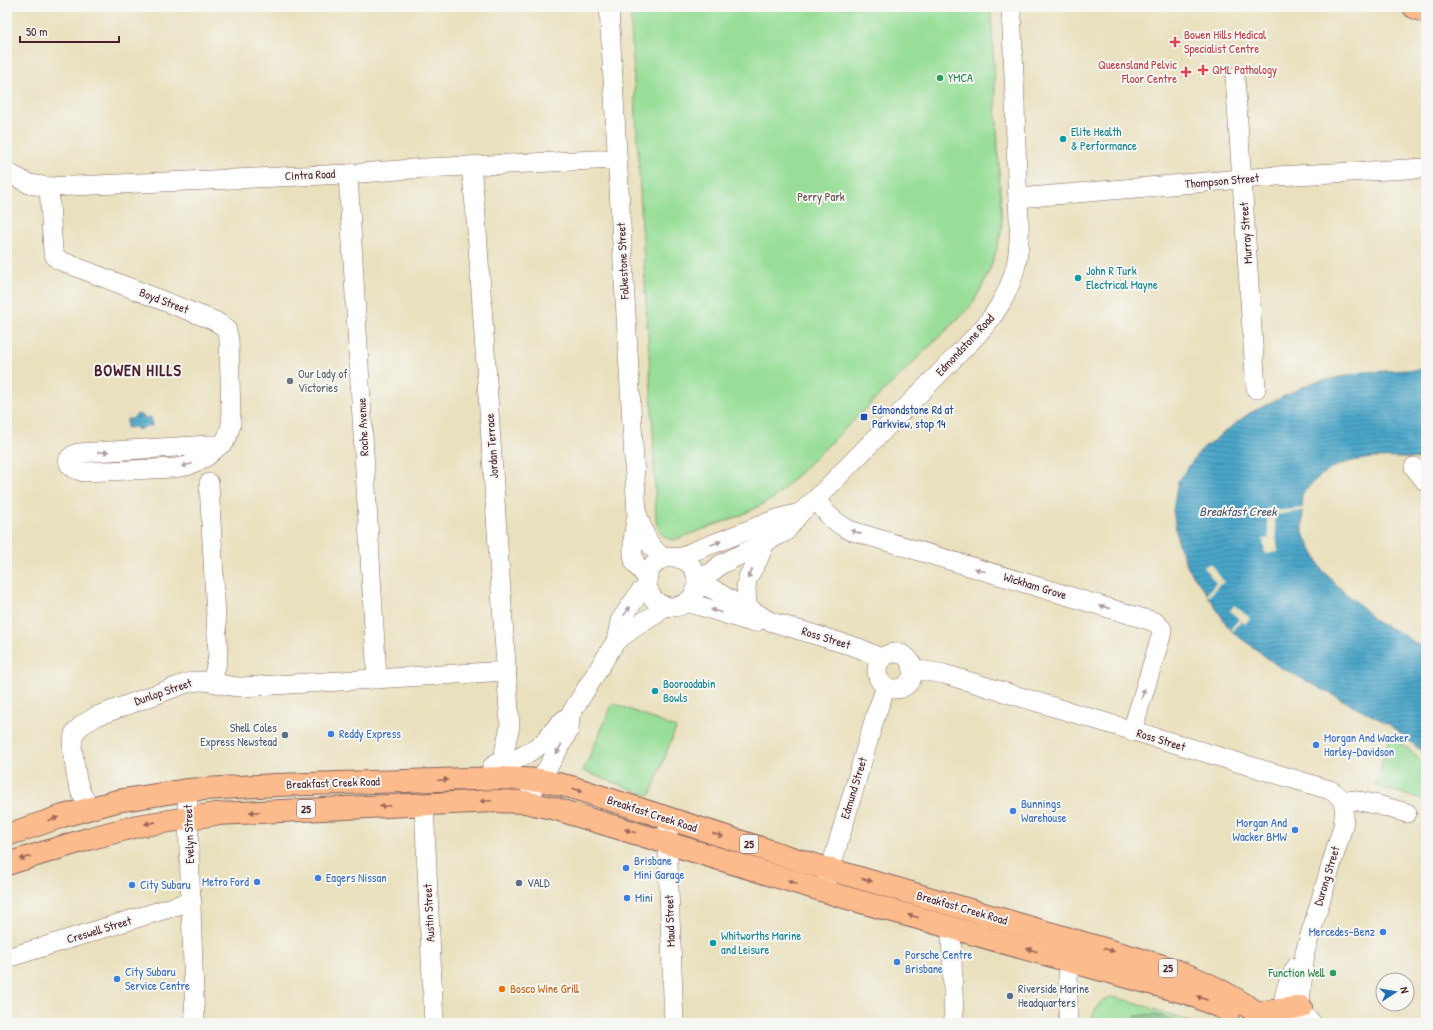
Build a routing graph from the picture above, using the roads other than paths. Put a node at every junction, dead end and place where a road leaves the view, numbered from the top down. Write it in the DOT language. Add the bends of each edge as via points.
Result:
graph roads {
  1 [pos="609,7"];
  2 [pos="1011,7"];
  3 [pos="1414,7"];
  4 [pos="1426,12"];
  5 [pos="1235,77"];
  6 [pos="617,159"];
  7 [pos="471,166"];
  8 [pos="1426,168"];
  9 [pos="7,172"];
  10 [pos="348,174"];
  11 [pos="1242,179"];
  12 [pos="49,187"];
  13 [pos="1018,198"];
  14 [pos="1256,389"];
  15 [pos="220,445"];
  16 [pos="1414,467"];
  17 [pos="1426,482"];
  18 [pos="209,483"];
  19 [pos="816,499"];
  20 [pos="800,513"];
  21 [pos="637,515"];
  22 [pos="765,543"];
  23 [pos="672,558"];
  24 [pos="697,580"];
  25 [pos="647,583"];
  26 [pos="687,602"];
  27 [pos="664,606"];
  28 [pos="747,609"];
  29 [pos="769,621"];
  30 [pos="616,641"];
  31 [pos="880,660"];
  32 [pos="913,669"];
  33 [pos="507,671"];
  34 [pos="377,679"];
  35 [pos="212,682"];
  36 [pos="886,687"];
  37 [pos="570,715"];
  38 [pos="1132,731"];
  39 [pos="502,762"];
  40 [pos="477,779"];
  41 [pos="540,780"];
  42 [pos="187,790"];
  43 [pos="1342,800"];
  44 [pos="525,802"];
  45 [pos="424,804"];
  46 [pos="90,808"];
  47 [pos="1407,813"];
  48 [pos="188,818"];
  49 [pos="668,819"];
  50 [pos="7,835"];
  51 [pos="668,843"];
  52 [pos="7,864"];
  53 [pos="830,869"];
  54 [pos="824,891"];
  55 [pos="192,901"];
  56 [pos="951,927"];
  57 [pos="1072,939"];
  58 [pos="7,958"];
  59 [pos="1069,961"];
  60 [pos="1282,1017"];
  61 [pos="195,1023"];
  62 [pos="434,1023"];
  63 [pos="674,1023"];
  64 [pos="954,1023"];
  65 [pos="1068,1023"];
  1 -- 6 [label="street, Folkestone Street"];
  2 -- 13 [label="street, Edmondstone Road"];
  3 -- 4 [label="main road"];
  5 -- 11 [label="street, Murray Street"];
  6 -- 7 [label="street, Cintra Road"];
  6 -- 21 [label="street, Folkestone Street"];
  7 -- 10 [label="street, Cintra Road"];
  7 -- 33 [label="street, Jordan Terrace"];
  8 -- 11 [label="street, Thompson Street"];
  9 -- 12 [label="street, Cintra Road" via="29,184"];
  10 -- 12 [label="street, Cintra Road"];
  10 -- 34 [label="street, Roche Avenue"];
  11 -- 13 [label="street, Thompson Street"];
  11 -- 14 [label="street, Murray Street"];
  12 -- 15 [label="street, Boyd Street" via="52,249 56,258 215,321 226,328 229,340 231,425 227,437"];
  13 -- 19 [label="street, Edmondstone Road" via="1019,239 1016,266 1008,290 995,315"];
  15 -- 15 [label="street, Boyd Street, one-way" via="197,462 175,468 84,472 70,467 68,461 70,456 83,453"];
  16 -- 17 [label="street"];
  18 -- 35 [label="street" via="218,655"];
  19 -- 20 [label="street, Edmondstone Road"];
  38 -- 19 [label="street, Wickham Grove, one-way" via="1162,632 1158,624 849,530 826,514"];
  20 -- 22 [label="street, Edmondstone Road" via="785,532"];
  23 -- 20 [label="street, Edmondstone Road, one-way"];
  21 -- 23 [label="street, Folkestone Street" via="649,544 654,550"];
  21 -- 25 [label="street, Folkestone Street" via="634,558"];
  22 -- 24 [label="street, Edmondstone Road" via="720,565"];
  22 -- 28 [label="street, one-way" via="748,577"];
  23 -- 24 [label="street" via="691,566"];
  23 -- 25 [label="street" via="653,566"];
  24 -- 26 [label="street" via="696,590"];
  24 -- 28 [label="street, Ross Street"];
  25 -- 27 [label="street" via="651,596"];
  30 -- 25 [label="street, one-way" via="620,621"];
  26 -- 27 [label="street" via="680,606"];
  29 -- 26 [label="street, Ross Street, one-way" via="751,622"];
  27 -- 30 [label="street"];
  28 -- 29 [label="street, Ross Street"];
  29 -- 31 [label="street, Ross Street" via="859,648"];
  30 -- 37 [label="street"];
  31 -- 32 [label="street" via="885,655 897,652 908,658"];
  31 -- 36 [label="street" via="877,665 878,678"];
  32 -- 36 [label="street" via="911,680 903,688"];
  32 -- 38 [label="street, Ross Street" via="944,674"];
  33 -- 34 [label="street"];
  33 -- 39 [label="street, Jordan Terrace" via="510,726"];
  34 -- 35 [label="street" via="242,687"];
  35 -- 46 [label="street, Dunlop Street" via="200,680 187,683 97,716 82,725 74,734 72,747 76,780"];
  36 -- 53 [label="street, Edmund Street"];
  37 -- 39 [label="street" via="533,750 518,759"];
  37 -- 41 [label="street, one-way" via="569,730"];
  38 -- 43 [label="street, Ross Street" via="1330,790"];
  39 -- 40 [label="street" via="498,762"];
  40 -- 41 [label="main road, Breakfast Creek Road / 25"];
  42 -- 40 [label="main road, Breakfast Creek Road / 25, one-way"];
  41 -- 44 [label="street"];
  41 -- 49 [label="main road, Breakfast Creek Road / 25, one-way"];
  42 -- 46 [label="main road, Breakfast Creek Road / 25"];
  42 -- 48 [label="street, Evelyn Street"];
  43 -- 47 [label="street" via="1371,802"];
  43 -- 60 [label="street, Durong Street" via="1345,812 1342,826 1304,952 1291,976"];
  44 -- 45 [label="main road, Breakfast Creek Road / 25, one-way"];
  51 -- 44 [label="main road, Breakfast Creek Road / 25, one-way"];
  45 -- 48 [label="main road, Breakfast Creek Road / 25, one-way" via="216,814"];
  45 -- 62 [label="street, Austin Street"];
  50 -- 46 [label="main road, Breakfast Creek Road / 25, one-way"];
  48 -- 52 [label="main road, Breakfast Creek Road / 25, one-way" via="137,826"];
  48 -- 55 [label="street, Evelyn Street"];
  49 -- 51 [label="street, Maud Street"];
  49 -- 53 [label="main road, Breakfast Creek Road / 25, one-way"];
  54 -- 51 [label="main road, Breakfast Creek Road / 25, one-way"];
  51 -- 63 [label="street, Maud Street"];
  53 -- 54 [label="street, Edmund Street"];
  53 -- 57 [label="main road, Breakfast Creek Road / 25, one-way"];
  56 -- 54 [label="main road, Breakfast Creek Road / 25, one-way"];
  55 -- 58 [label="street, Creswell Street"];
  55 -- 61 [label="street, Evelyn Street"];
  59 -- 56 [label="main road, Breakfast Creek Road / 25, one-way"];
  56 -- 64 [label="street"];
  57 -- 59 [label="street"];
  57 -- 60 [label="main road, Breakfast Creek Road / 25, one-way" via="1184,973 1228,995"];
  60 -- 59 [label="main road, Breakfast Creek Road / 25, one-way" via="1218,1005 1190,994"];
  59 -- 65 [label="street"];
}
